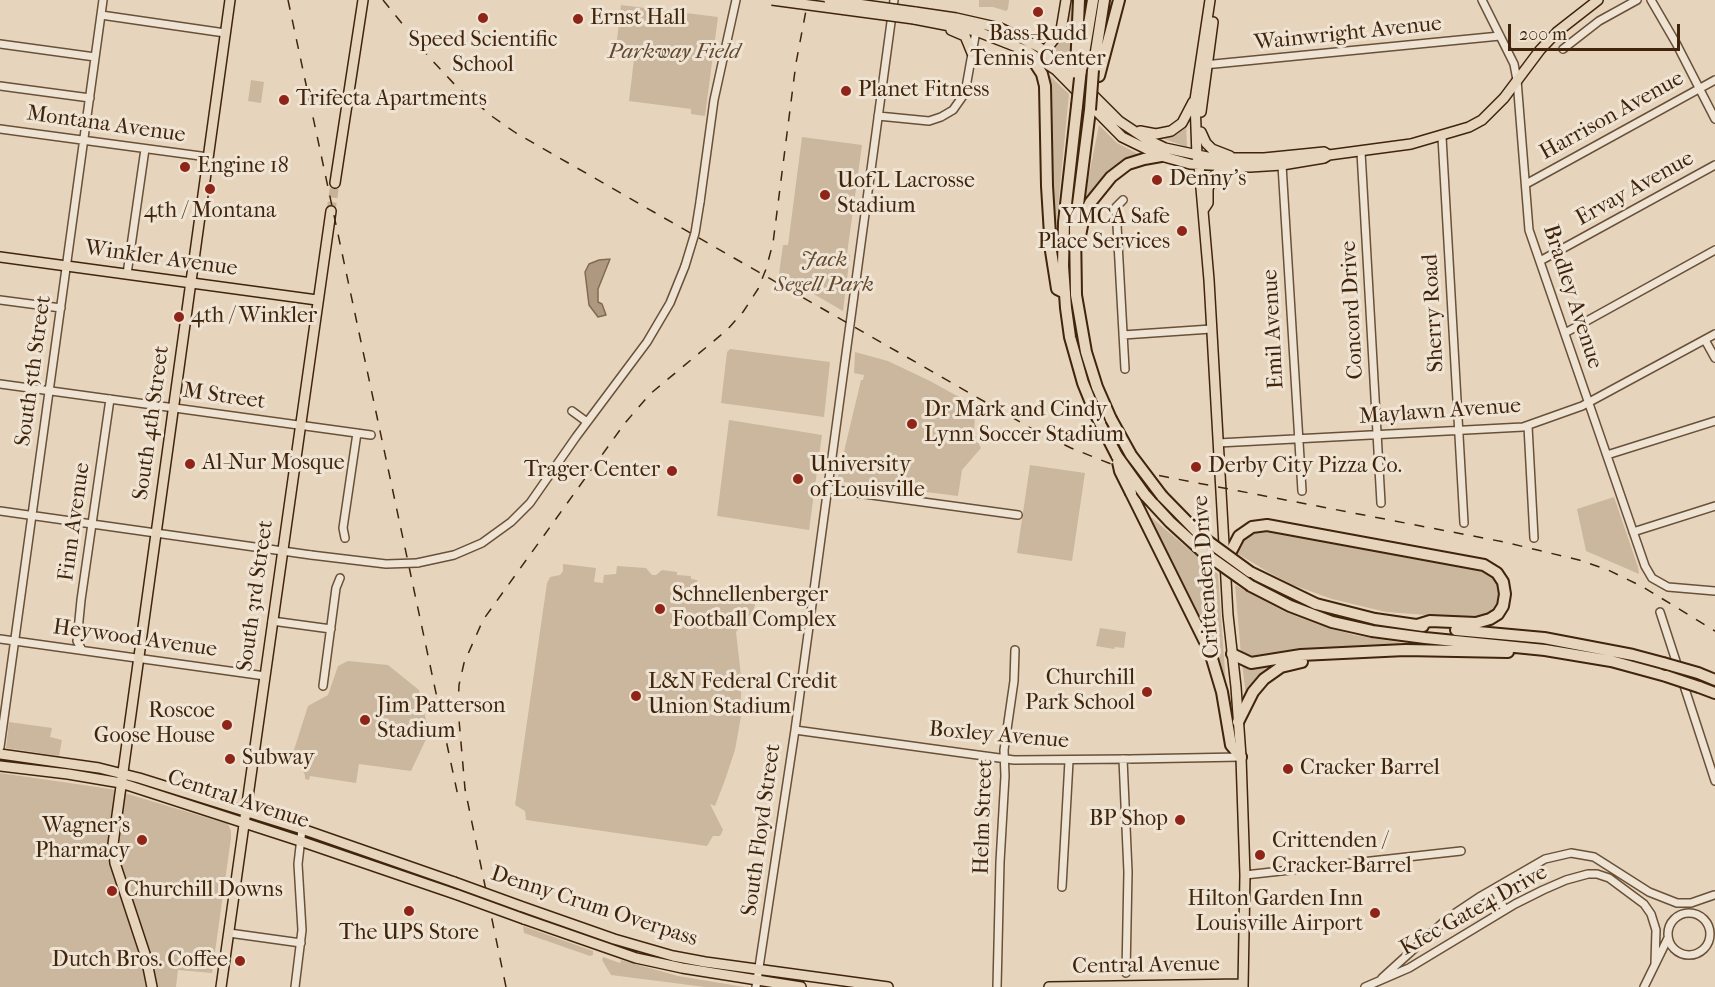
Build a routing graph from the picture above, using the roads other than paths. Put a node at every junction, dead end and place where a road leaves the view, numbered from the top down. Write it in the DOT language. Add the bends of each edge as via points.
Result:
graph roads {
  1 [pos="103,0"];
  2 [pos="230,0"];
  3 [pos="363,0"];
  4 [pos="736,0"];
  5 [pos="772,0"];
  6 [pos="828,0"];
  7 [pos="894,0"];
  8 [pos="1066,0"];
  9 [pos="1079,0"];
  10 [pos="1093,0"];
  11 [pos="1104,0"];
  12 [pos="1119,0"];
  13 [pos="1210,0"];
  14 [pos="1216,0"];
  15 [pos="1482,0"];
  16 [pos="1598,0"];
  17 [pos="1637,0"];
  18 [pos="1651,0"];
  19 [pos="893,9"];
  20 [pos="101,15"];
  21 [pos="914,15"];
  22 [pos="930,21"];
  23 [pos="976,31"];
  24 [pos="225,33"];
  25 [pos="1500,36"];
  26 [pos="0,44"];
  27 [pos="1030,47"];
  28 [pos="1563,48"];
  29 [pos="1045,51"];
  30 [pos="972,53"];
  31 [pos="1080,56"];
  32 [pos="96,57"];
  33 [pos="1202,65"];
  34 [pos="1096,73"];
  35 [pos="1517,80"];
  36 [pos="1715,80"];
  37 [pos="0,86"];
  38 [pos="1699,88"];
  39 [pos="90,99"];
  40 [pos="1195,100"];
  41 [pos="878,117"];
  42 [pos="1715,119"];
  43 [pos="1128,128"];
  44 [pos="0,129"];
  45 [pos="1201,132"];
  46 [pos="1442,137"];
  47 [pos="83,140"];
  48 [pos="145,149"];
  49 [pos="1361,152"];
  50 [pos="1329,155"];
  51 [pos="1161,156"];
  52 [pos="208,157"];
  53 [pos="1200,159"];
  54 [pos="1236,163"];
  55 [pos="1282,165"];
  56 [pos="1715,165"];
  57 [pos="335,183"];
  58 [pos="1526,184"];
  59 [pos="1123,200"];
  60 [pos="331,211"];
  61 [pos="1203,211"];
  62 [pos="1715,250"];
  63 [pos="0,257"];
  64 [pos="1540,261"];
  65 [pos="1075,263"];
  66 [pos="66,266"];
  67 [pos="127,274"];
  68 [pos="191,282"];
  69 [pos="1065,293"];
  70 [pos="0,300"];
  71 [pos="317,300"];
  72 [pos="61,308"];
  73 [pos="1212,329"];
  74 [pos="1565,333"];
  75 [pos="1715,334"];
  76 [pos="1123,335"];
  77 [pos="1705,340"];
  78 [pos="1715,358"];
  79 [pos="1125,369"];
  80 [pos="0,384"];
  81 [pos="49,391"];
  82 [pos="110,399"];
  83 [pos="1588,403"];
  84 [pos="174,408"];
  85 [pos="572,411"];
  86 [pos="1715,421"];
  87 [pos="587,422"];
  88 [pos="299,425"];
  89 [pos="1528,426"];
  90 [pos="1458,430"];
  91 [pos="357,433"];
  92 [pos="371,435"];
  93 [pos="1378,435"];
  94 [pos="1298,439"];
  95 [pos="1218,443"];
  96 [pos="1607,455"];
  97 [pos="1117,456"];
  98 [pos="828,489"];
  99 [pos="1302,491"];
  100 [pos="1381,502"];
  101 [pos="1715,506"];
  102 [pos="0,512"];
  103 [pos="1018,515"];
  104 [pos="32,516"];
  105 [pos="1464,523"];
  106 [pos="93,524"];
  107 [pos="1633,532"];
  108 [pos="157,533"];
  109 [pos="345,538"];
  110 [pos="1534,538"];
  111 [pos="282,550"];
  112 [pos="1225,563"];
  113 [pos="340,578"];
  114 [pos="1715,591"];
  115 [pos="1659,612"];
  116 [pos="272,621"];
  117 [pos="1417,625"];
  118 [pos="330,629"];
  119 [pos="0,639"];
  120 [pos="15,640"];
  121 [pos="82,650"];
  122 [pos="1015,650"];
  123 [pos="1545,650"];
  124 [pos="1352,653"];
  125 [pos="1232,654"];
  126 [pos="140,658"];
  127 [pos="265,676"];
  128 [pos="1715,680"];
  129 [pos="323,686"];
  130 [pos="1715,693"];
  131 [pos="1238,722"];
  132 [pos="795,730"];
  133 [pos="0,747"];
  134 [pos="0,754"];
  135 [pos="1241,757"];
  136 [pos="1005,758"];
  137 [pos="1127,759"];
  138 [pos="1069,761"];
  139 [pos="0,766"];
  140 [pos="123,773"];
  141 [pos="1715,781"];
  142 [pos="121,783"];
  143 [pos="246,811"];
  144 [pos="244,823"];
  145 [pos="302,829"];
  146 [pos="300,841"];
  147 [pos="1461,851"];
  148 [pos="1245,875"];
  149 [pos="454,882"];
  150 [pos="1062,887"];
  151 [pos="1494,889"];
  152 [pos="1714,894"];
  153 [pos="458,895"];
  154 [pos="1505,910"];
  155 [pos="1687,913"];
  156 [pos="229,933"];
  157 [pos="1668,938"];
  158 [pos="301,943"];
  159 [pos="1655,963"];
  160 [pos="759,970"];
  161 [pos="1126,973"];
  162 [pos="1382,978"];
  163 [pos="757,984"];
  164 [pos="1243,986"];
  165 [pos="152,987"];
  166 [pos="221,987"];
  167 [pos="295,987"];
  168 [pos="801,987"];
  169 [pos="888,987"];
  170 [pos="997,987"];
  171 [pos="1049,987"];
  172 [pos="1365,987"];
  173 [pos="1644,987"];
  1 -- 20 [label="street, South 5th Street"];
  2 -- 24 [label="main road, South 4th Street"];
  3 -- 57 [label="main road"];
  4 -- 87 [label="street, bridge" via="716,93 698,218 685,266 664,315"];
  5 -- 21 [label="main road, bridge"];
  6 -- 19 [label="street"];
  6 -- 21 [label="main road, bridge"];
  7 -- 19 [label="street, South Floyd Street"];
  8 -- 29 [label="main road" via="1061,30"];
  9 -- 31 [label="highway"];
  10 -- 31 [label="highway"];
  11 -- 34 [label="highway"];
  12 -- 34 [label="highway"];
  13 -- 33 [label="main road, Crittenden Drive"];
  14 -- 33 [label="main road, Crittenden Drive"];
  15 -- 25 [label="street, Bradley Avenue"];
  16 -- 35 [label="main road" via="1553,36"];
  17 -- 28 [label="street" via="1599,21"];
  18 -- 38 [label="street"];
  19 -- 41 [label="street, South Floyd Street"];
  20 -- 24 [label="street"];
  20 -- 32 [label="street, South 5th Street"];
  21 -- 22 [label="main road"];
  21 -- 27 [label="main road" via="956,18 1000,28"];
  22 -- 23 [label="main road"];
  22 -- 30 [label="main road" via="964,35"];
  23 -- 27 [label="main road"];
  23 -- 30 [label="street"];
  24 -- 52 [label="main road, South 4th Street"];
  25 -- 33 [label="street, Wainwright Avenue"];
  25 -- 35 [label="street, Bradley Avenue"];
  26 -- 32 [label="street"];
  27 -- 29 [label="main road"];
  27 -- 51 [label="main road" via="1122,137"];
  27 -- 69 [label="highway" via="1045,86 1051,252 1057,289"];
  29 -- 43 [label="main road"];
  30 -- 41 [label="street" via="965,93 947,114 922,122"];
  31 -- 69 [label="highway, bridge" via="1064,222"];
  32 -- 39 [label="street, South 5th Street"];
  33 -- 40 [label="main road, Crittenden Drive"];
  33 -- 45 [label="main road, Crittenden Drive"];
  34 -- 65 [label="highway, bridge" via="1076,210"];
  35 -- 46 [label="main road" via="1482,120"];
  35 -- 58 [label="street, Bradley Avenue"];
  36 -- 38 [label="street, Harrison Avenue"];
  37 -- 39 [label="street"];
  38 -- 42 [label="street"];
  38 -- 58 [label="street, Harrison Avenue"];
  39 -- 47 [label="street, South 5th Street"];
  40 -- 43 [label="main road" via="1182,123 1171,131 1151,134"];
  40 -- 53 [label="main road, Crittenden Drive"];
  41 -- 98 [label="street, South Floyd Street"];
  43 -- 53 [label="main road" via="1165,148"];
  44 -- 47 [label="street, Montana Avenue"];
  45 -- 53 [label="main road, Crittenden Drive"];
  45 -- 54 [label="main road" via="1212,149"];
  46 -- 49 [label="main road"];
  46 -- 90 [label="street, Sherry Road"];
  47 -- 48 [label="street, Montana Avenue"];
  47 -- 66 [label="street, South 5th Street"];
  48 -- 52 [label="street, Montana Avenue"];
  48 -- 67 [label="street"];
  49 -- 50 [label="main road"];
  49 -- 93 [label="street, Concord Drive"];
  50 -- 54 [label="main road" via="1323,152"];
  50 -- 55 [label="main road"];
  51 -- 53 [label="main road" via="1186,164"];
  51 -- 65 [label="highway" via="1128,164 1104,184 1084,216"];
  52 -- 68 [label="main road, South 4th Street"];
  53 -- 54 [label="main road"];
  53 -- 61 [label="main road, Crittenden Drive"];
  54 -- 55 [label="main road"];
  54 -- 61 [label="main road" via="1212,178"];
  55 -- 94 [label="street, Emil Avenue"];
  56 -- 64 [label="street, Ervay Avenue"];
  58 -- 64 [label="street, Bradley Avenue" via="1529,230"];
  59 -- 76 [label="street" via="1116,207"];
  60 -- 71 [label="main road, South 3rd Street"];
  61 -- 73 [label="main road, Crittenden Drive"];
  62 -- 74 [label="street"];
  63 -- 66 [label="main road, Winkler Avenue"];
  64 -- 74 [label="street, Bradley Avenue"];
  65 -- 117 [label="highway, bridge" via="1081,330 1097,387 1131,455 1162,496 1202,537 1250,572 1316,603 1375,619"];
  66 -- 67 [label="main road, Winkler Avenue"];
  66 -- 72 [label="street, South 5th Street"];
  67 -- 68 [label="main road, Winkler Avenue"];
  68 -- 71 [label="main road, Winkler Avenue"];
  68 -- 84 [label="main road, South 4th Street"];
  69 -- 97 [label="highway" via="1076,362"];
  70 -- 72 [label="street"];
  71 -- 88 [label="main road, South 3rd Street"];
  72 -- 81 [label="street, South 5th Street"];
  73 -- 76 [label="street"];
  73 -- 95 [label="main road, Crittenden Drive"];
  74 -- 83 [label="street, Bradley Avenue"];
  75 -- 77 [label="street, Maylawn Avenue"];
  76 -- 79 [label="street"];
  77 -- 78 [label="street"];
  77 -- 83 [label="street, Maylawn Avenue"];
  80 -- 81 [label="street, M Street"];
  81 -- 82 [label="street, M Street"];
  81 -- 104 [label="street, South 5th Street"];
  82 -- 84 [label="street, M Street"];
  82 -- 106 [label="street, Finn Avenue"];
  83 -- 89 [label="street, Maylawn Avenue"];
  83 -- 96 [label="street, Bradley Avenue"];
  84 -- 88 [label="street, M Street"];
  84 -- 108 [label="main road, South 4th Street"];
  85 -- 87 [label="street"];
  86 -- 96 [label="street"];
  87 -- 111 [label="street, bridge" via="521,514 472,548 447,557 396,564"];
  88 -- 91 [label="street, M Street"];
  88 -- 111 [label="main road, South 3rd Street"];
  89 -- 90 [label="street, Maylawn Avenue"];
  89 -- 110 [label="street"];
  90 -- 93 [label="street, Maylawn Avenue"];
  90 -- 105 [label="street, Sherry Road"];
  91 -- 92 [label="street, M Street"];
  91 -- 109 [label="street" via="343,528"];
  93 -- 94 [label="street, Maylawn Avenue"];
  93 -- 100 [label="street, Concord Drive"];
  94 -- 95 [label="street, Maylawn Avenue"];
  94 -- 99 [label="street, Emil Avenue"];
  95 -- 112 [label="main road, Crittenden Drive"];
  96 -- 107 [label="street, Bradley Avenue"];
  97 -- 123 [label="highway, bridge" via="1145,495 1203,552 1251,586 1290,606 1332,622 1372,631"];
  97 -- 135 [label="highway, bridge" via="1120,471 1210,652 1231,745"];
  98 -- 103 [label="street"];
  98 -- 132 [label="street, South Floyd Street"];
  101 -- 107 [label="street"];
  102 -- 104 [label="street"];
  104 -- 106 [label="street"];
  104 -- 120 [label="street, South 5th Street"];
  106 -- 108 [label="street"];
  106 -- 121 [label="street, Finn Avenue" via="77,641"];
  107 -- 114 [label="street, Bradley Avenue" via="1648,572 1657,582 1673,588"];
  108 -- 111 [label="street"];
  108 -- 126 [label="main road, South 4th Street"];
  111 -- 116 [label="main road, South 3rd Street"];
  112 -- 117 [label="highway" via="1239,536 1251,527 1267,525 1484,565 1500,577 1504,602 1490,619"];
  112 -- 125 [label="main road, Crittenden Drive"];
  113 -- 118 [label="street"];
  115 -- 141 [label="street"];
  116 -- 118 [label="street"];
  116 -- 127 [label="main road, South 3rd Street"];
  117 -- 128 [label="highway, bridge" via="1544,638 1633,655"];
  118 -- 129 [label="street"];
  119 -- 120 [label="street, Heywood Avenue"];
  120 -- 121 [label="street, Heywood Avenue"];
  120 -- 133 [label="street, South 5th Street"];
  121 -- 126 [label="street, Heywood Avenue"];
  122 -- 136 [label="street, Helm Street"];
  123 -- 124 [label="highway"];
  123 -- 130 [label="highway, bridge" via="1611,661"];
  124 -- 125 [label="highway" via="1301,655 1251,663"];
  124 -- 131 [label="highway" via="1291,664 1272,673 1257,687"];
  125 -- 131 [label="main road, Crittenden Drive"];
  126 -- 127 [label="street, Heywood Avenue"];
  126 -- 140 [label="main road, South 4th Street"];
  127 -- 143 [label="main road, South 3rd Street"];
  131 -- 135 [label="main road, Crittenden Drive"];
  132 -- 136 [label="street, Boxley Avenue"];
  132 -- 160 [label="street, South Floyd Street"];
  134 -- 140 [label="main road, Central Avenue"];
  135 -- 137 [label="street, Boxley Avenue"];
  135 -- 148 [label="main road, Crittenden Drive"];
  136 -- 138 [label="street, Boxley Avenue"];
  136 -- 170 [label="street, Helm Street"];
  137 -- 138 [label="street, Boxley Avenue"];
  137 -- 161 [label="street"];
  138 -- 150 [label="street"];
  139 -- 142 [label="main road, Central Avenue"];
  140 -- 142 [label="main road, South 4th Street"];
  140 -- 143 [label="main road, Central Avenue"];
  142 -- 144 [label="main road, Central Avenue"];
  142 -- 165 [label="main road, South 4th Street" via="113,852"];
  143 -- 144 [label="main road, South 3rd Street"];
  143 -- 145 [label="main road, Central Avenue"];
  144 -- 146 [label="main road, Central Avenue"];
  144 -- 156 [label="main road, South 3rd Street"];
  145 -- 146 [label="street"];
  145 -- 149 [label="main road, Central Avenue"];
  146 -- 153 [label="main road, Central Avenue"];
  146 -- 158 [label="street"];
  147 -- 148 [label="street"];
  148 -- 164 [label="main road, Crittenden Drive"];
  149 -- 160 [label="main road, Denny Crum Overpass, bridge" via="643,948"];
  151 -- 152 [label="street" via="1545,860 1571,853 1594,856 1649,891 1677,903 1691,903"];
  151 -- 154 [label="street"];
  151 -- 162 [label="street" via="1448,918"];
  152 -- 155 [label="street"];
  153 -- 163 [label="main road, Denny Crum Overpass, bridge" via="636,958"];
  154 -- 159 [label="street, Kfec Gate4 Drive" via="1566,880 1597,874 1609,878 1644,904 1654,922"];
  154 -- 162 [label="street, Kfec Gate4 Drive" via="1409,968"];
  155 -- 157 [label="street" via="1670,924"];
  155 -- 157 [label="street" via="1705,921 1710,934 1705,947 1687,955 1674,950"];
  156 -- 158 [label="street"];
  156 -- 166 [label="main road, South 3rd Street"];
  157 -- 159 [label="street"];
  158 -- 167 [label="street"];
  159 -- 173 [label="street"];
  160 -- 163 [label="street, South Floyd Street"];
  160 -- 169 [label="main road"];
  162 -- 172 [label="street, Kfec Gate4 Drive"];
  163 -- 168 [label="main road"];
  164 -- 171 [label="main road, Central Avenue"];
}
